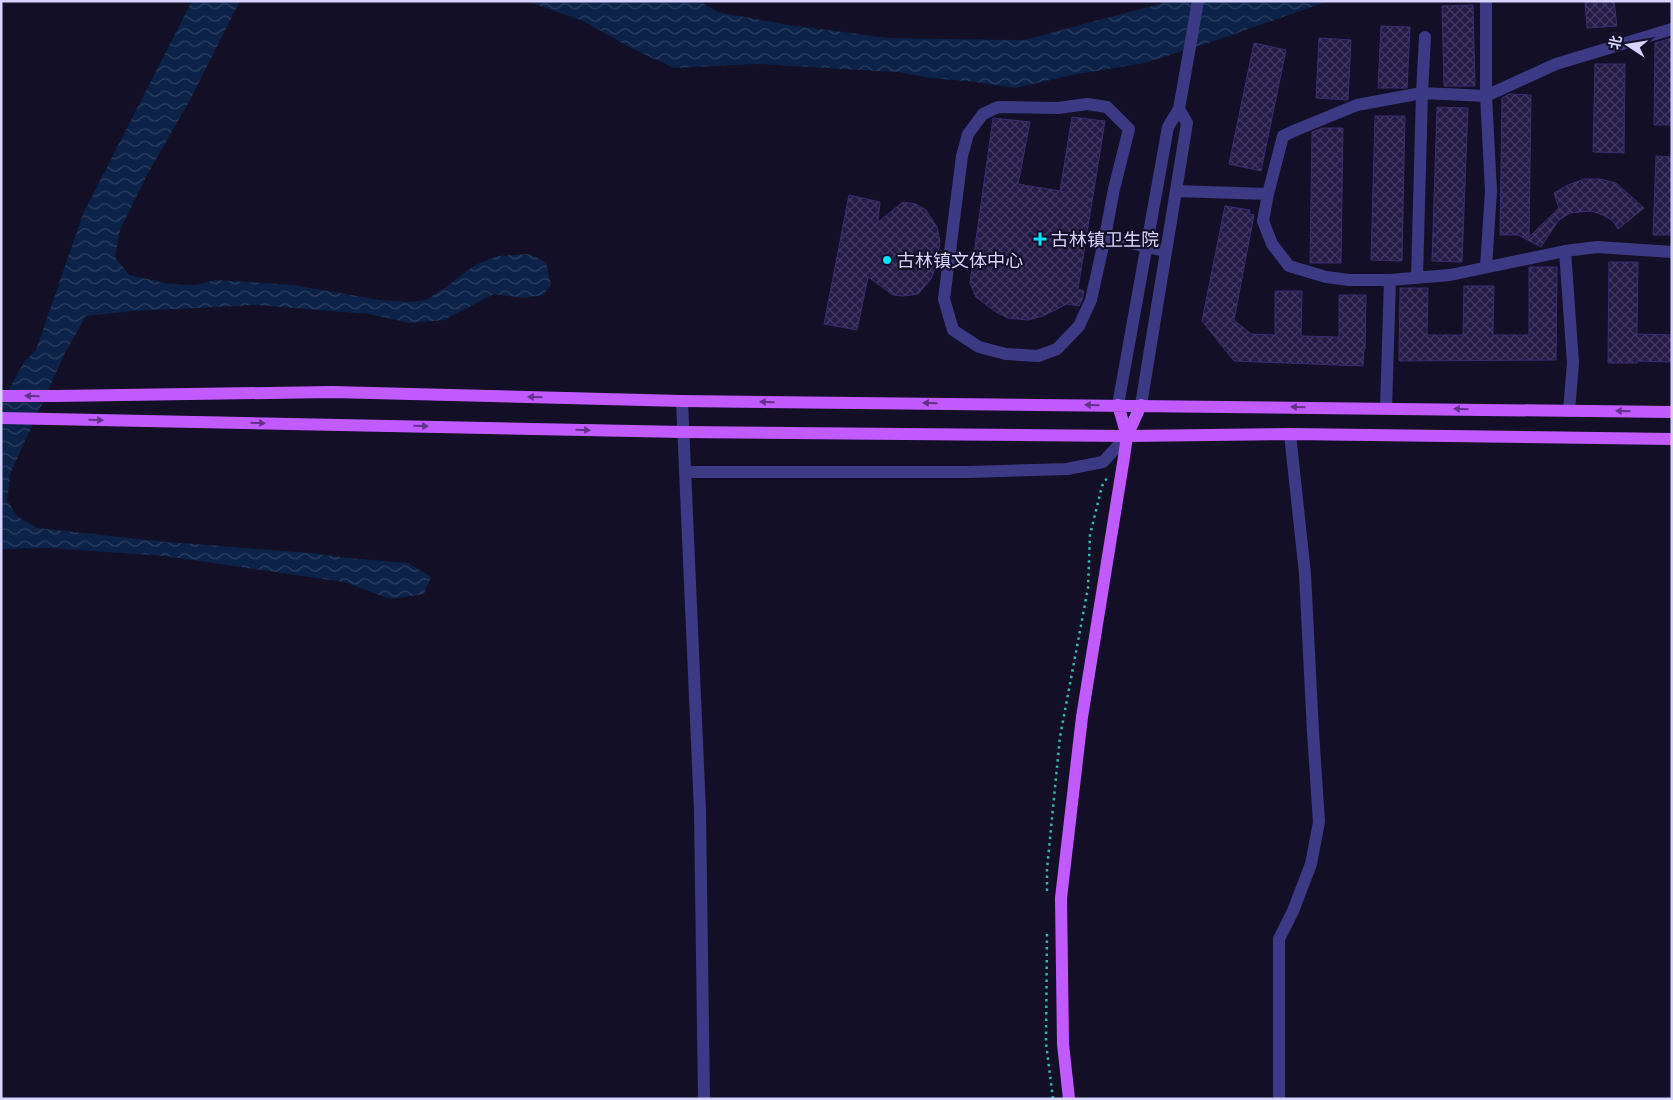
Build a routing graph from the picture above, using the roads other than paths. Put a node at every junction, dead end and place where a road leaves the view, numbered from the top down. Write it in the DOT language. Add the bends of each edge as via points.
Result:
graph roads {
  1 [pos="1198,1"];
  2 [pos="1486,1"];
  3 [pos="1672,29"];
  4 [pos="1426,37"];
  5 [pos="1422,93"];
  6 [pos="1486,96"];
  7 [pos="1179,109"];
  8 [pos="1176,191"];
  9 [pos="1268,194"];
  10 [pos="1105,237"];
  11 [pos="1146,246"];
  12 [pos="1165,251"];
  13 [pos="1566,251"];
  14 [pos="1672,252"];
  15 [pos="1486,267"];
  16 [pos="1417,278"];
  17 [pos="1390,280"];
  18 [pos="4,396"];
  19 [pos="682,401"];
  20 [pos="1118,405"];
  21 [pos="1141,406"];
  22 [pos="1386,408"];
  23 [pos="1569,411"];
  24 [pos="1672,412"];
  25 [pos="1,418"];
  26 [pos="683,432"];
  27 [pos="1290,434"];
  28 [pos="1127,436"];
  29 [pos="1672,439"];
  30 [pos="684,472"];
  31 [pos="704,1099"];
  32 [pos="1069,1099"];
  33 [pos="1279,1099"];
  1 -- 7 [label="street"];
  2 -- 6 [label="street"];
  3 -- 6 [label="street" via="1556,64"];
  4 -- 5 [label="street"];
  5 -- 6 [label="street"];
  5 -- 9 [label="street" via="1357,105 1283,136"];
  5 -- 16 [label="street"];
  6 -- 15 [label="street" via="1491,192"];
  7 -- 8 [label="street" via="1187,123"];
  7 -- 11 [label="street" via="1168,127"];
  8 -- 9 [label="street"];
  8 -- 12 [label="street"];
  9 -- 17 [label="street" via="1264,221 1272,244 1289,266 1326,277"];
  10 -- 10 [label="street" via="1129,129 1108,107 1087,104 1058,108 998,107 983,114 968,134 962,156 944,299 953,330 980,347 1006,354 1038,356 1057,349 1078,326 1091,300"];
  10 -- 11 [label="street"];
  11 -- 12 [label="street"];
  11 -- 20 [label="street"];
  12 -- 21 [label="street"];
  13 -- 14 [label="street" via="1597,247"];
  13 -- 15 [label="street"];
  13 -- 23 [label="street" via="1573,363"];
  15 -- 16 [label="street"];
  16 -- 17 [label="street"];
  17 -- 22 [label="street"];
  19 -- 18 [label="main road, one-way" via="332,392"];
  20 -- 19 [label="main road, one-way"];
  19 -- 26 [label="street"];
  20 -- 21 [label="main road"];
  20 -- 28 [label="main road"];
  22 -- 21 [label="main road, one-way"];
  21 -- 28 [label="main road"];
  23 -- 22 [label="main road, one-way"];
  24 -- 23 [label="main road, one-way"];
  25 -- 26 [label="main road, one-way"];
  26 -- 28 [label="main road"];
  26 -- 30 [label="street"];
  27 -- 28 [label="main road"];
  27 -- 29 [label="main road"];
  27 -- 33 [label="street" via="1305,574 1319,822 1311,864 1279,939"];
  28 -- 30 [label="street" via="1103,462 1067,469"];
  28 -- 32 [label="main road" via="1082,717 1061,898 1063,1044"];
  30 -- 31 [label="street" via="700,795"];
}
